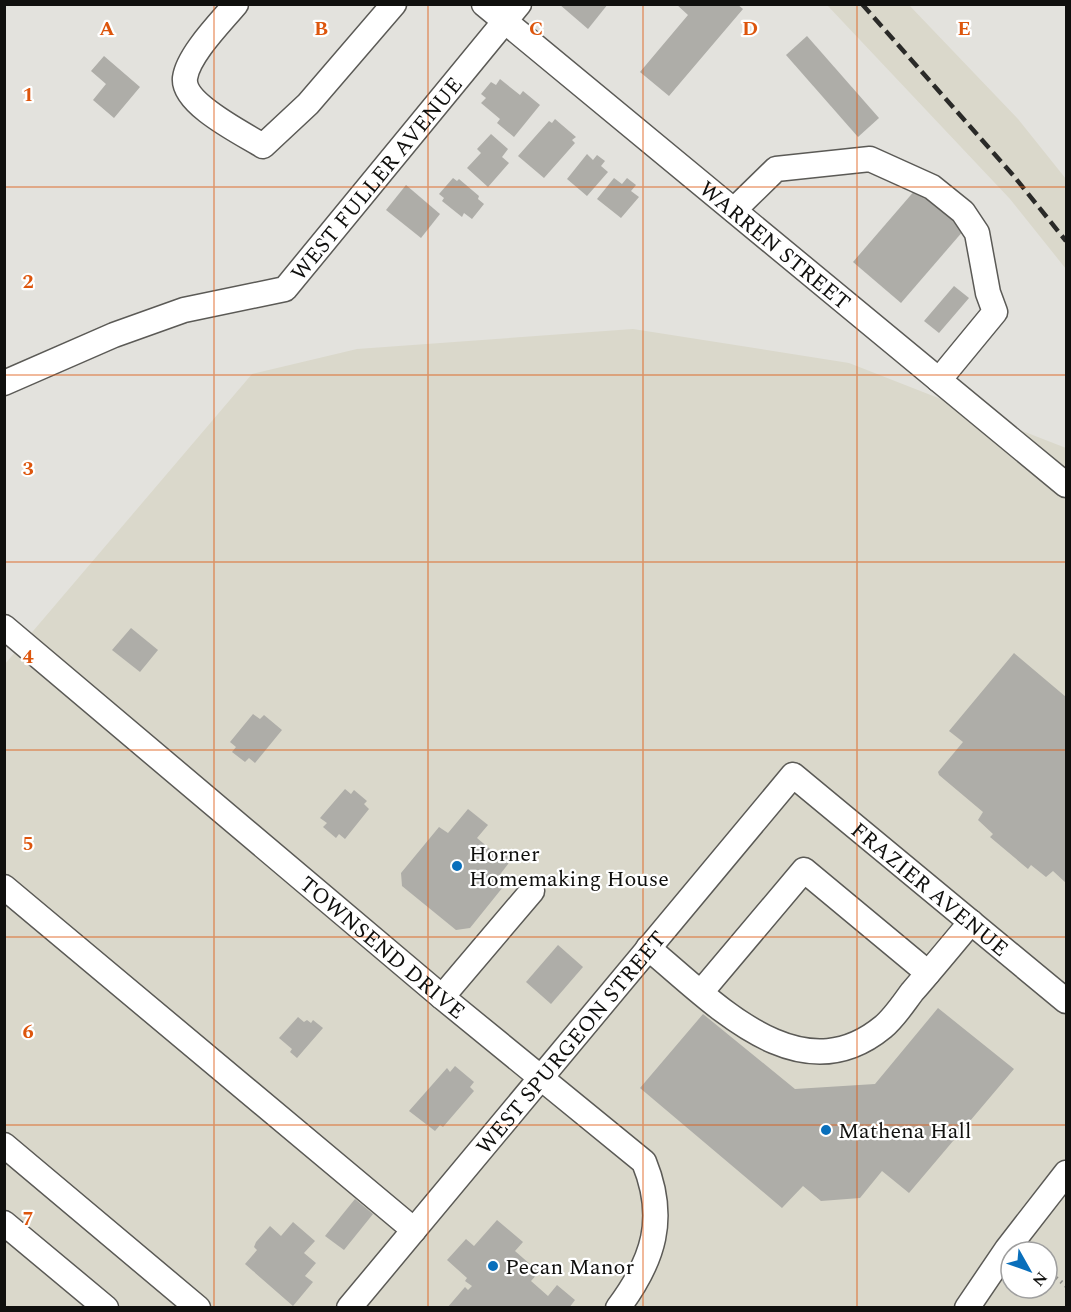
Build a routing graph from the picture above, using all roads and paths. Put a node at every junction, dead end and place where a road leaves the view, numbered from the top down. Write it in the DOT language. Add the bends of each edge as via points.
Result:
graph roads {
  1 [pos="236,4"];
  2 [pos="394,4"];
  3 [pos="484,4"];
  4 [pos="512,13"];
  5 [pos="734,210"];
  6 [pos="939,380"];
  7 [pos="4,383"];
  8 [pos="1066,485"];
  9 [pos="5,628"];
  10 [pos="793,775"];
  11 [pos="4,887"];
  12 [pos="532,891"];
  13 [pos="971,922"];
  14 [pos="648,948"];
  15 [pos="928,973"];
  16 [pos="702,991"];
  17 [pos="442,997"];
  18 [pos="1066,1001"];
  19 [pos="541,1077"];
  20 [pos="4,1145"];
  21 [pos="1066,1173"];
  22 [pos="4,1223"];
  23 [pos="414,1230"];
  24 [pos="106,1308"];
  25 [pos="198,1308"];
  26 [pos="349,1308"];
  27 [pos="618,1308"];
  28 [pos="967,1308"];
  1 -- 2 [label="street" via="200,49 185,76 186,88 206,111 263,146 308,104"];
  3 -- 4 [label="street, WARREN STREET"];
  4 -- 5 [label="street, WARREN STREET"];
  4 -- 7 [label="street, WEST FULLER AVENUE" via="285,289 184,310 114,335"];
  5 -- 6 [label="street, WARREN STREET"];
  5 -- 6 [label="street" via="776,169 870,159 933,187 963,212 977,233 995,312"];
  6 -- 8 [label="street, WARREN STREET"];
  9 -- 17 [label="street, TOWNSEND DRIVE"];
  10 -- 13 [label="street, FRAZIER AVENUE"];
  10 -- 14 [label="street, WEST SPURGEON STREET"];
  11 -- 23 [label="street"];
  12 -- 17 [label="street"];
  13 -- 15 [label="street"];
  13 -- 18 [label="street, FRAZIER AVENUE"];
  14 -- 16 [label="street"];
  14 -- 19 [label="street, WEST SPURGEON STREET"];
  15 -- 16 [label="street" via="884,1026 859,1043 823,1053 788,1049 757,1035"];
  15 -- 16 [label="street" via="804,870"];
  17 -- 19 [label="street, TOWNSEND DRIVE"];
  19 -- 23 [label="street, WEST SPURGEON STREET"];
  19 -- 27 [label="street, TOWNSEND DRIVE" via="644,1162 653,1184 657,1224 649,1255"];
  20 -- 25 [label="street"];
  21 -- 28 [label="street"];
  22 -- 24 [label="street"];
  23 -- 26 [label="street, WEST SPURGEON STREET"];
}
